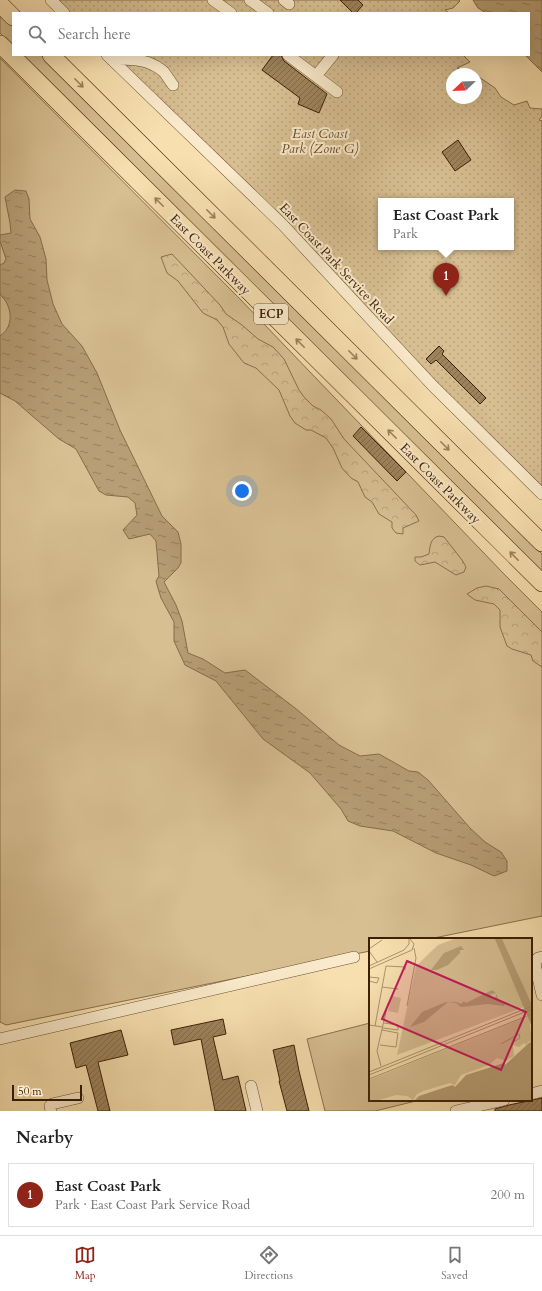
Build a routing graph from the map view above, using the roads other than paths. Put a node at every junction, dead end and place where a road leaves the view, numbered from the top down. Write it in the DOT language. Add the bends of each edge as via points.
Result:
graph roads {
  1 [pos="51,0"];
  2 [pos="213,0"];
  3 [pos="250,0"];
  4 [pos="0,4"];
  5 [pos="63,12"];
  6 [pos="230,12"];
  7 [pos="267,12"];
  8 [pos="12,16"];
  9 [pos="0,44"];
  10 [pos="12,56"];
  11 [pos="12,56"];
  12 [pos="52,56"];
  13 [pos="289,56"];
  14 [pos="332,56"];
  15 [pos="110,58"];
  16 [pos="316,76"];
  17 [pos="173,85"];
  18 [pos="337,92"];
  19 [pos="542,494"];
  20 [pos="542,543"];
  21 [pos="542,583"];
  22 [pos="354,957"];
  23 [pos="542,957"];
  24 [pos="542,995"];
  25 [pos="0,1039"];
  26 [pos="251,1086"];
  27 [pos="542,1091"];
  28 [pos="532,1094"];
  29 [pos="78,1098"];
  30 [pos="500,1101"];
  31 [pos="51,1111"];
  32 [pos="257,1111"];
  33 [pos="456,1111"];
  1 -- 5 [label="street"];
  2 -- 6 [label="street"];
  3 -- 7 [label="street"];
  4 -- 8 [label="highway"];
  11 -- 9 [label="highway, East Coast Parkway / ECP, one-way"];
  21 -- 10 [label="highway, East Coast Parkway / ECP, one-way"];
  12 -- 20 [label="highway, ECP, one-way"];
  13 -- 16 [label="street"];
  14 -- 16 [label="street"];
  15 -- 17 [label="street" via="129,58 145,62 164,72"];
  15 -- 19 [label="street, East Coast Park Service Road" via="283,225 432,385"];
  16 -- 18 [label="street"];
  22 -- 25 [label="street"];
  23 -- 24 [label="street" via="534,964"];
  26 -- 32 [label="street"];
  27 -- 28 [label="street"];
  29 -- 31 [label="street" via="52,1104"];
  30 -- 33 [label="street"];
}
